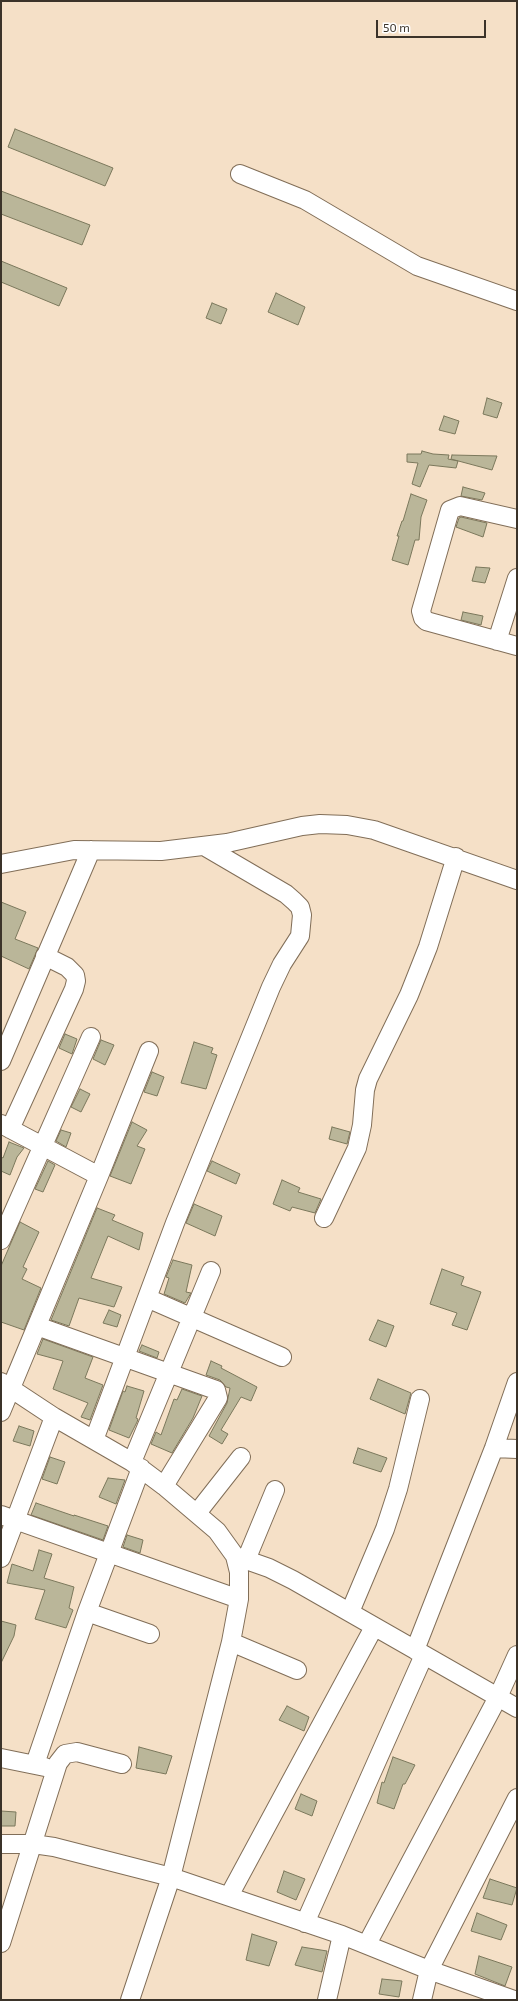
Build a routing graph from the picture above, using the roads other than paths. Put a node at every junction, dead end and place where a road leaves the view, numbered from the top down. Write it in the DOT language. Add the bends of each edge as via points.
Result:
graph roads {
  1 [pos="240,174"];
  2 [pos="517,301"];
  3 [pos="517,519"];
  4 [pos="517,578"];
  5 [pos="497,641"];
  6 [pos="517,646"];
  7 [pos="204,846"];
  8 [pos="92,850"];
  9 [pos="456,857"];
  10 [pos="1,864"];
  11 [pos="517,880"];
  12 [pos="46,956"];
  13 [pos="91,1037"];
  14 [pos="149,1051"];
  15 [pos="1,1061"];
  16 [pos="6,1126"];
  17 [pos="43,1146"];
  18 [pos="100,1176"];
  19 [pos="324,1218"];
  20 [pos="1,1240"];
  21 [pos="211,1271"];
  22 [pos="147,1298"];
  23 [pos="194,1317"];
  24 [pos="37,1326"];
  25 [pos="282,1356"];
  26 [pos="125,1357"];
  27 [pos="170,1373"];
  28 [pos="517,1382"];
  29 [pos="6,1385"];
  30 [pos="420,1398"];
  31 [pos="1,1412"];
  32 [pos="54,1417"];
  33 [pos="94,1440"];
  34 [pos="494,1448"];
  35 [pos="517,1449"];
  36 [pos="241,1457"];
  37 [pos="136,1465"];
  38 [pos="164,1486"];
  39 [pos="274,1490"];
  40 [pos="197,1513"];
  41 [pos="8,1517"];
  42 [pos="109,1552"];
  43 [pos="1,1558"];
  44 [pos="240,1558"];
  45 [pos="239,1599"];
  46 [pos="87,1612"];
  47 [pos="350,1612"];
  48 [pos="374,1627"];
  49 [pos="150,1634"];
  50 [pos="231,1642"];
  51 [pos="419,1652"];
  52 [pos="517,1654"];
  53 [pos="297,1670"];
  54 [pos="498,1697"];
  55 [pos="517,1708"];
  56 [pos="1,1758"];
  57 [pos="35,1764"];
  58 [pos="122,1764"];
  59 [pos="56,1769"];
  60 [pos="517,1798"];
  61 [pos="1,1844"];
  62 [pos="33,1844"];
  63 [pos="171,1877"];
  64 [pos="229,1896"];
  65 [pos="305,1923"];
  66 [pos="342,1935"];
  67 [pos="1,1944"];
  68 [pos="366,1944"];
  69 [pos="429,1970"];
  70 [pos="514,1994"];
  71 [pos="130,2000"];
  72 [pos="327,2000"];
  73 [pos="422,2000"];
  1 -- 2 [label="street" via="305,200 417,266"];
  3 -- 5 [label="street" via="460,506 450,510 421,611 426,621"];
  4 -- 5 [label="street"];
  5 -- 6 [label="street"];
  7 -- 8 [label="street" via="161,851"];
  7 -- 9 [label="street" via="302,826 347,825 374,830"];
  7 -- 22 [label="street" via="286,894 300,907 302,923 300,936 271,987"];
  8 -- 10 [label="street" via="74,850"];
  8 -- 12 [label="street"];
  9 -- 11 [label="street"];
  9 -- 19 [label="street" via="423,961 368,1079 357,1148"];
  12 -- 15 [label="street"];
  12 -- 16 [label="street" via="67,967 75,975 76,981"];
  13 -- 17 [label="street"];
  14 -- 18 [label="street"];
  16 -- 17 [label="street"];
  17 -- 18 [label="street"];
  17 -- 20 [label="street"];
  18 -- 24 [label="street"];
  21 -- 23 [label="street"];
  22 -- 23 [label="street"];
  22 -- 26 [label="street"];
  23 -- 25 [label="street"];
  23 -- 27 [label="street"];
  24 -- 26 [label="street"];
  24 -- 29 [label="street"];
  26 -- 27 [label="street"];
  26 -- 33 [label="street"];
  27 -- 37 [label="street"];
  27 -- 38 [label="street" via="213,1388 218,1398"];
  28 -- 34 [label="street"];
  29 -- 31 [label="street"];
  29 -- 32 [label="street"];
  30 -- 47 [label="street" via="398,1489 385,1529"];
  32 -- 33 [label="street"];
  32 -- 41 [label="street"];
  33 -- 37 [label="street"];
  34 -- 35 [label="street"];
  34 -- 51 [label="street"];
  36 -- 40 [label="street"];
  37 -- 38 [label="street"];
  37 -- 42 [label="street"];
  38 -- 40 [label="street"];
  39 -- 44 [label="street"];
  40 -- 44 [label="street" via="217,1531"];
  41 -- 42 [label="street"];
  41 -- 43 [label="street"];
  42 -- 45 [label="street"];
  42 -- 46 [label="street"];
  44 -- 45 [label="street"];
  44 -- 47 [label="street" via="293,1580"];
  45 -- 50 [label="street"];
  46 -- 49 [label="street"];
  46 -- 57 [label="street"];
  47 -- 48 [label="street"];
  48 -- 51 [label="street"];
  48 -- 64 [label="street"];
  50 -- 53 [label="street"];
  50 -- 63 [label="street"];
  51 -- 54 [label="street"];
  51 -- 65 [label="street"];
  52 -- 54 [label="street"];
  54 -- 55 [label="street"];
  54 -- 68 [label="street"];
  56 -- 57 [label="street"];
  57 -- 59 [label="street"];
  58 -- 59 [label="street" via="73,1752 61,1758"];
  59 -- 62 [label="street"];
  60 -- 69 [label="street"];
  61 -- 62 [label="street"];
  62 -- 63 [label="street"];
  62 -- 67 [label="street"];
  63 -- 64 [label="street"];
  63 -- 71 [label="street"];
  64 -- 65 [label="street"];
  65 -- 66 [label="street"];
  66 -- 68 [label="street"];
  66 -- 72 [label="street"];
  68 -- 69 [label="street"];
  69 -- 70 [label="street"];
  69 -- 73 [label="street"];
}
